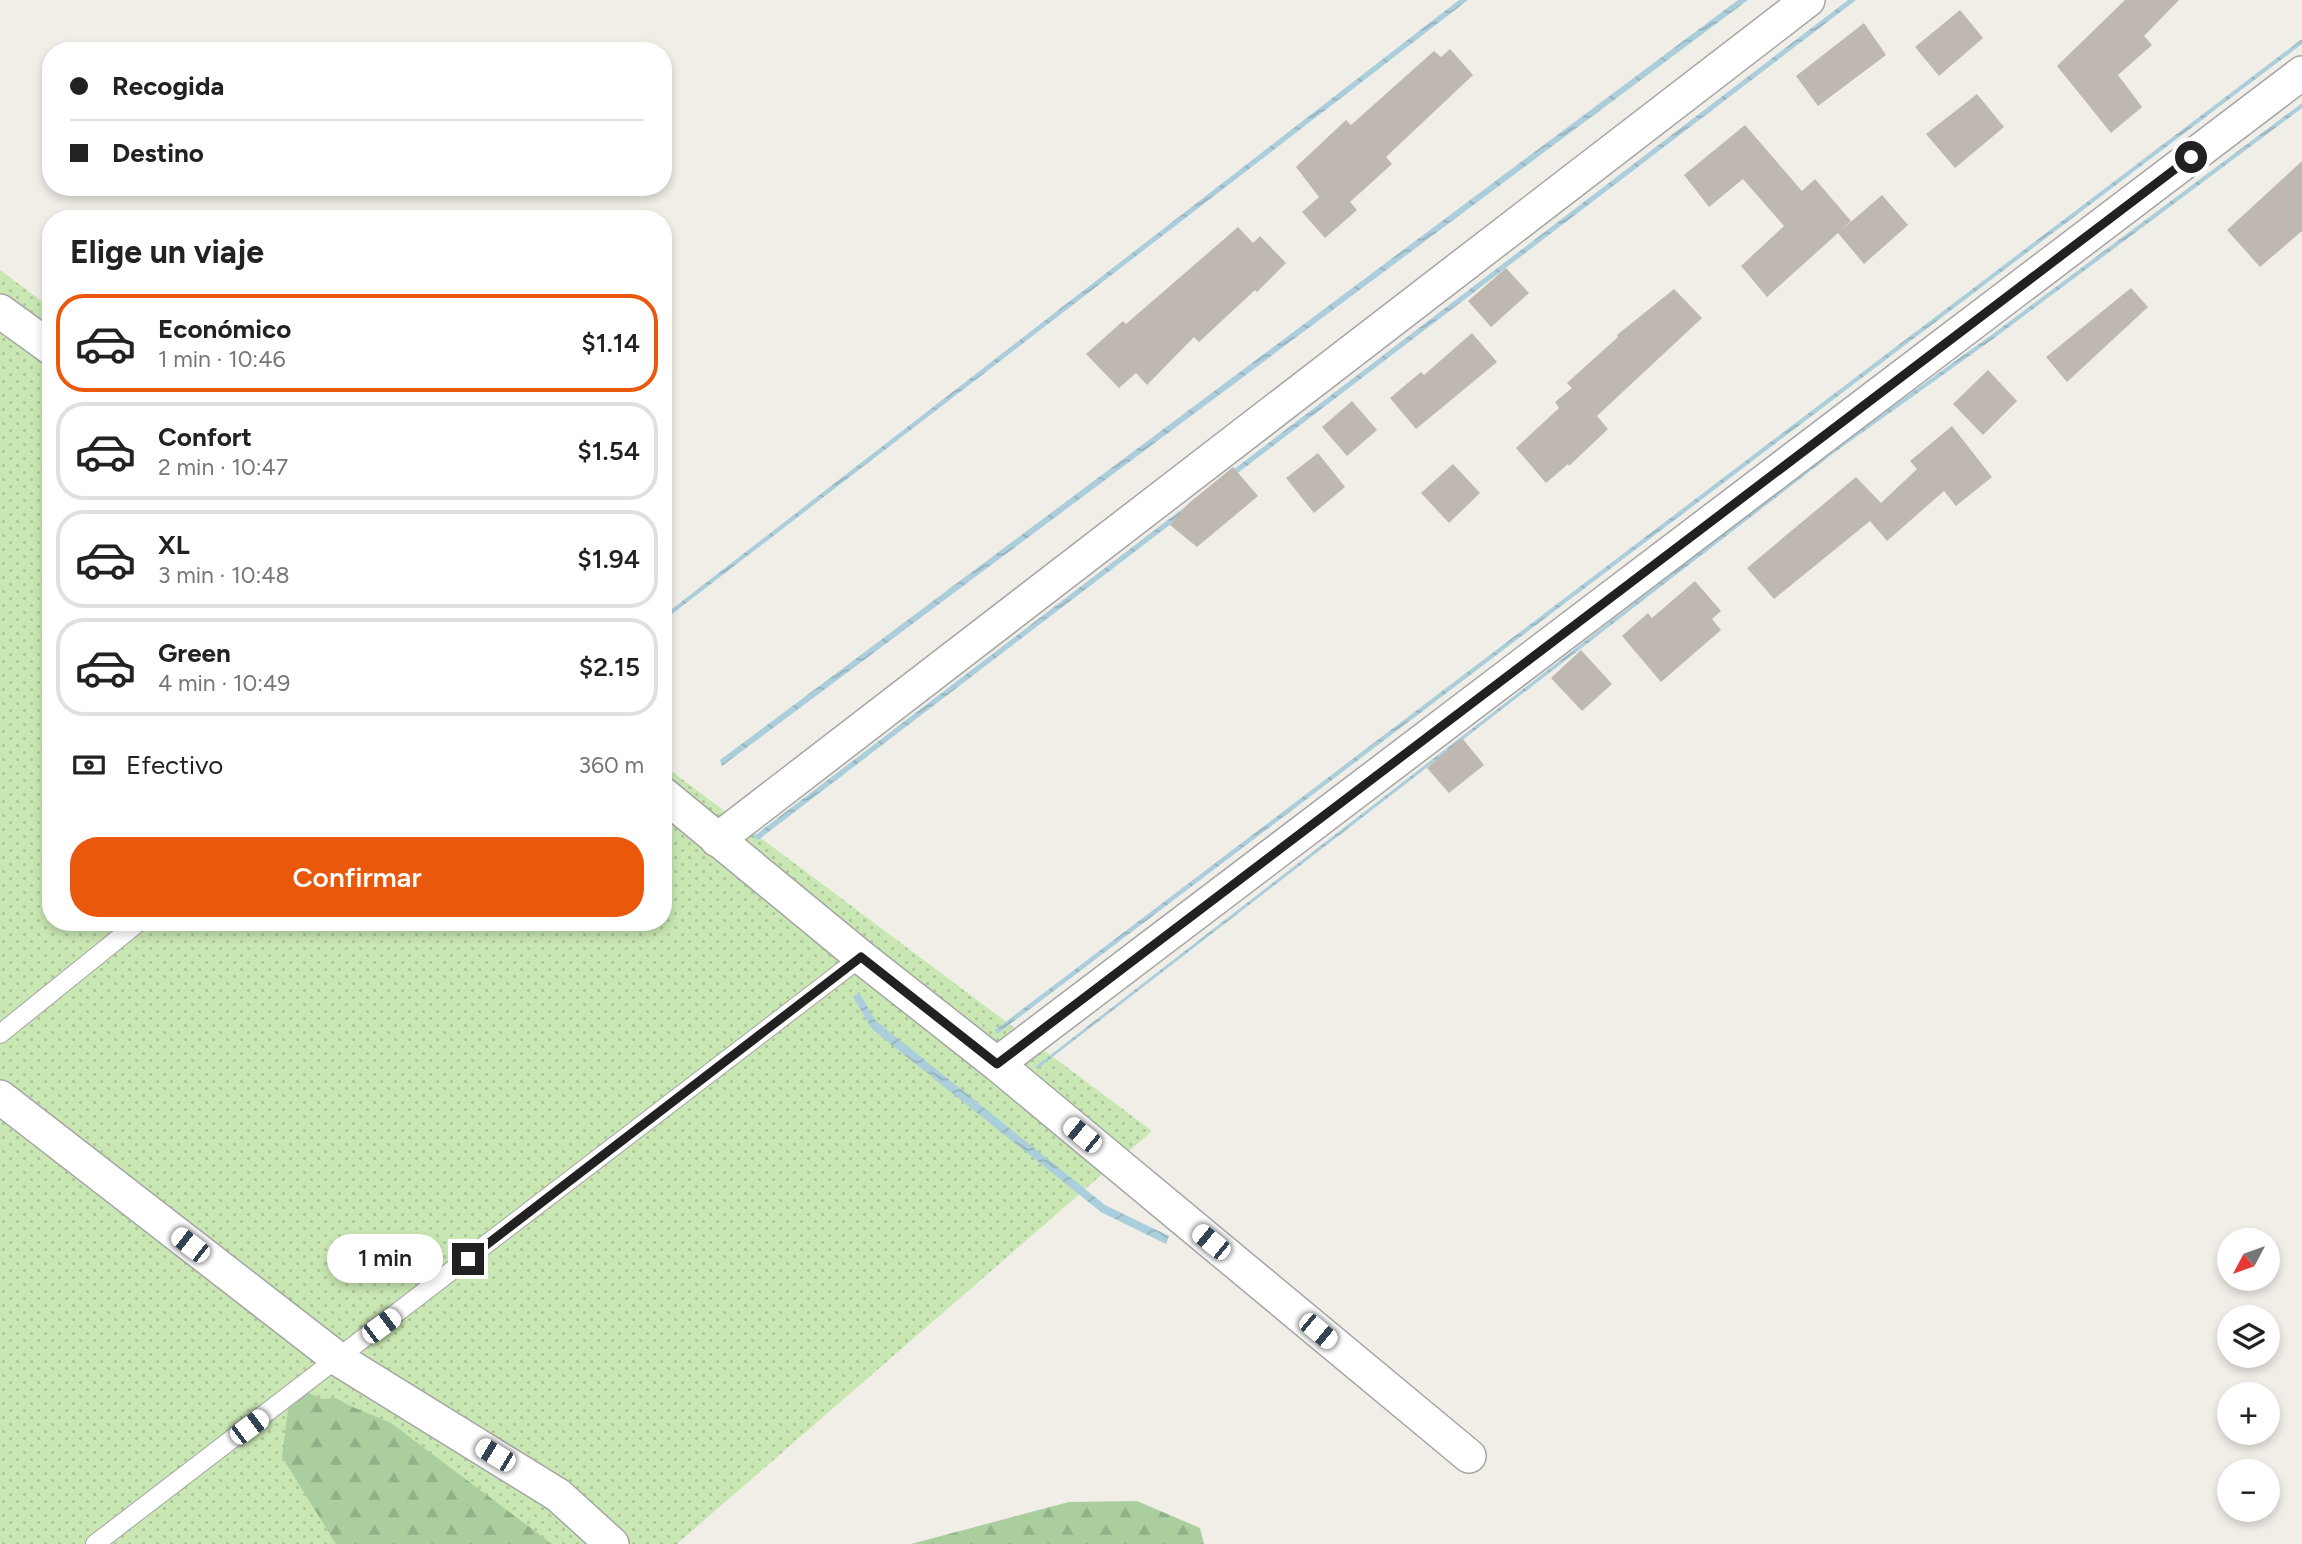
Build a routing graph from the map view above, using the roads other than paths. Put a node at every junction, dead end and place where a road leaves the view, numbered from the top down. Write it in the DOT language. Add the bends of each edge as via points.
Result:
graph roads {
  1 [pos="1808,0"];
  2 [pos="2302,73"];
  3 [pos="0,311"];
  4 [pos="42,341"];
  5 [pos="672,802"];
  6 [pos="717,839"];
  7 [pos="128,931"];
  8 [pos="861,957"];
  9 [pos="0,1034"];
  10 [pos="997,1064"];
  11 [pos="0,1097"];
  12 [pos="338,1359"];
  13 [pos="1469,1456"];
  14 [pos="94,1544"];
  15 [pos="612,1544"];
  1 -- 6 [label="street"];
  2 -- 10 [label="street"];
  3 -- 4 [label="street"];
  5 -- 6 [label="street"];
  6 -- 8 [label="street"];
  7 -- 9 [label="lane"];
  8 -- 10 [label="street"];
  8 -- 12 [label="lane"];
  10 -- 13 [label="street"];
  11 -- 12 [label="street"];
  12 -- 14 [label="lane"];
  12 -- 15 [label="street" via="558,1495"];
}
